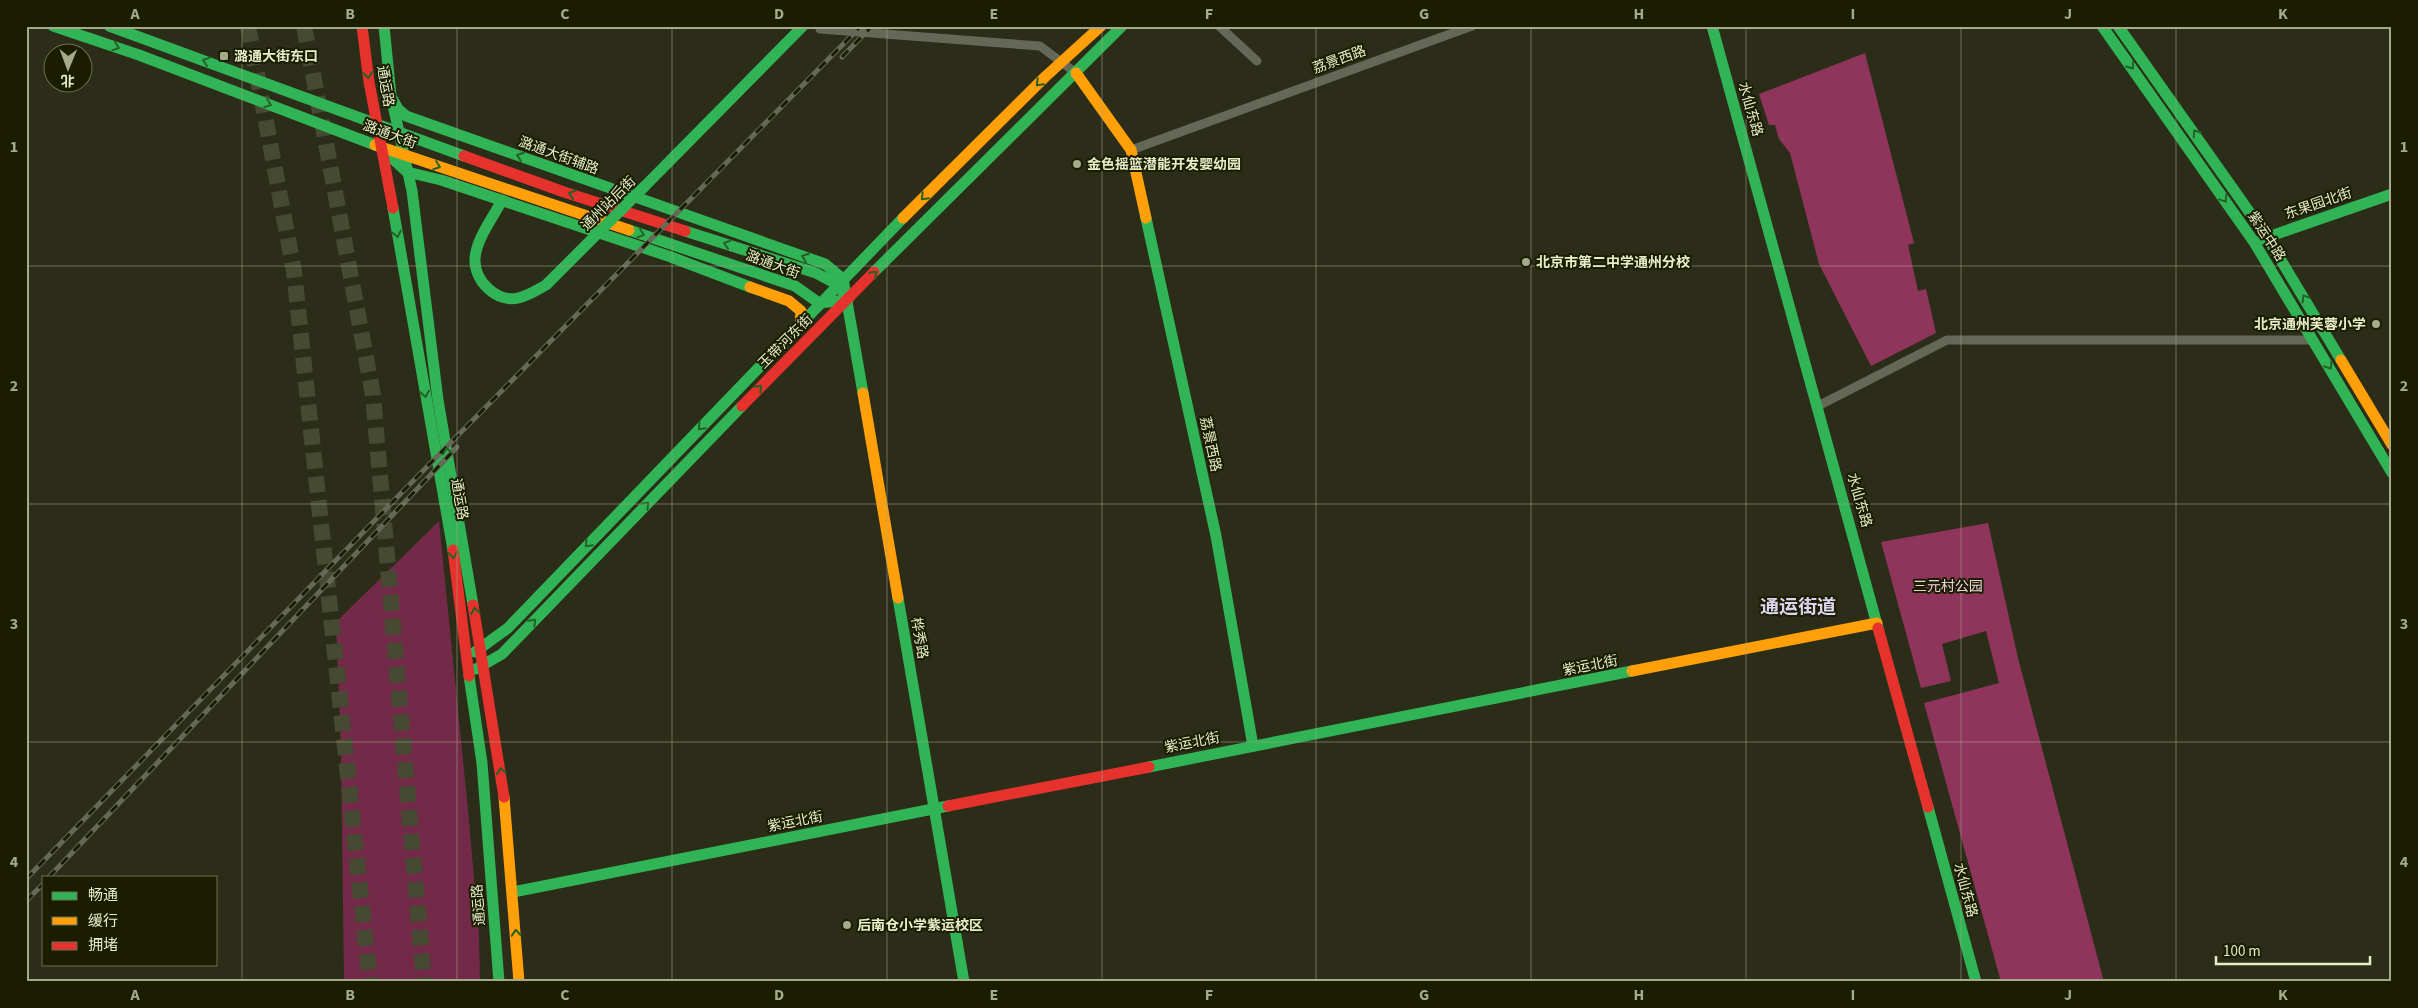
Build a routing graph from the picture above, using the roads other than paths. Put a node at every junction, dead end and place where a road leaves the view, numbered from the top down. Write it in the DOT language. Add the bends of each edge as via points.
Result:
graph roads {
  1 [pos="53,26"];
  2 [pos="109,26"];
  3 [pos="362,26"];
  4 [pos="384,26"];
  5 [pos="803,26"];
  6 [pos="1101,26"];
  7 [pos="1122,26"];
  8 [pos="1219,26"];
  9 [pos="1472,26"];
  10 [pos="1712,26"];
  11 [pos="2102,26"];
  12 [pos="2118,26"];
  13 [pos="820,29"];
  14 [pos="1257,61"];
  15 [pos="1062,63"];
  16 [pos="1076,73"];
  17 [pos="391,96"];
  18 [pos="377,124"];
  19 [pos="398,130"];
  20 [pos="381,147"];
  21 [pos="1131,150"];
  22 [pos="403,155"];
  23 [pos="407,172"];
  24 [pos="2392,194"];
  25 [pos="502,200"];
  26 [pos="2267,237"];
  27 [pos="2254,242"];
  28 [pos="841,282"];
  29 [pos="848,300"];
  30 [pos="820,303"];
  31 [pos="800,326"];
  32 [pos="2312,340"];
  33 [pos="1818,406"];
  34 [pos="2392,445"];
  35 [pos="2392,473"];
  36 [pos="1877,623"];
  37 [pos="482,649"];
  38 [pos="466,657"];
  39 [pos="484,665"];
  40 [pos="468,672"];
  41 [pos="1253,746"];
  42 [pos="936,809"];
  43 [pos="513,892"];
  44 [pos="498,982"];
  45 [pos="519,982"];
  46 [pos="964,982"];
  47 [pos="1976,982"];
  1 -- 20 [label="main road, 潞通大街, one-way" via="139,55"];
  18 -- 2 [label="main road, 潞通大街, one-way"];
  3 -- 18 [label="main road, 通运路, one-way"];
  4 -- 17 [label="main road, 通运路"];
  5 -- 25 [label="main road, 通州站后街, bridge" via="546,285 515,299 487,288 478,274 475,260"];
  6 -- 15 [label="main road, 玉带河东街"];
  7 -- 16 [label="main road, 玉带河东街"];
  8 -- 14 [label="street"];
  9 -- 21 [label="street, 荔景西路"];
  10 -- 33 [label="main road, 水仙东路"];
  11 -- 27 [label="main road, 紫运中路, one-way"];
  26 -- 12 [label="main road, 紫运中路, one-way"];
  13 -- 15 [label="street" via="1040,46"];
  15 -- 16 [label="street"];
  15 -- 28 [label="main road, 玉带河东街, one-way"];
  16 -- 21 [label="main road, 荔景西路"];
  29 -- 16 [label="main road, 玉带河东街, one-way"];
  17 -- 19 [label="main road, 通运路"];
  28 -- 17 [label="main road, 潞通大街辅路, one-way" via="825,264 406,116"];
  18 -- 19 [label="main road, 潞通大街"];
  18 -- 20 [label="main road, 通运路"];
  19 -- 22 [label="main road, 通运路"];
  28 -- 19 [label="main road, 潞通大街, one-way" via="564,192"];
  20 -- 22 [label="main road, 潞通大街"];
  20 -- 23 [label="main road"];
  20 -- 38 [label="main road, 通运路, one-way" via="445,499"];
  21 -- 41 [label="main road, 荔景西路" via="1216,536"];
  22 -- 23 [label="main road, 通运路"];
  22 -- 30 [label="main road, 潞通大街, one-way" via="794,286"];
  23 -- 25 [label="main road"];
  37 -- 23 [label="main road, 通运路, one-way" via="438,400 412,190"];
  24 -- 26 [label="main road, 东果园北街"];
  25 -- 31 [label="main road" via="789,301 801,311"];
  26 -- 27 [label="main road, 东果园北街"];
  34 -- 26 [label="main road, 紫运中路, one-way"];
  27 -- 32 [label="main road, 紫运中路"];
  28 -- 29 [label="main road"];
  28 -- 30 [label="main road, 玉带河东街"];
  29 -- 30 [label="main road"];
  39 -- 29 [label="main road, 玉带河东街, one-way" via="502,654"];
  29 -- 42 [label="main road, 桦秀路"];
  30 -- 31 [label="main road, 玉带河东街"];
  31 -- 37 [label="main road, 玉带河东街, one-way" via="508,628"];
  32 -- 33 [label="street" via="1947,340"];
  32 -- 35 [label="main road, 紫运中路, one-way"];
  33 -- 36 [label="main road, 水仙东路"];
  36 -- 41 [label="main road, 紫运北街"];
  36 -- 47 [label="main road, 水仙东路"];
  37 -- 38 [label="main road, 玉带河东街"];
  37 -- 39 [label="main road, 通运路"];
  38 -- 40 [label="main road, 通运路"];
  39 -- 40 [label="main road, 玉带河东街"];
  43 -- 39 [label="main road, 通运路, one-way" via="501,770"];
  40 -- 44 [label="main road, 通运路" via="482,764"];
  41 -- 42 [label="main road, 紫运北街"];
  42 -- 43 [label="main road, 紫运北街"];
  42 -- 46 [label="main road, 桦秀路"];
  45 -- 43 [label="main road, 通运路, one-way"];
}
